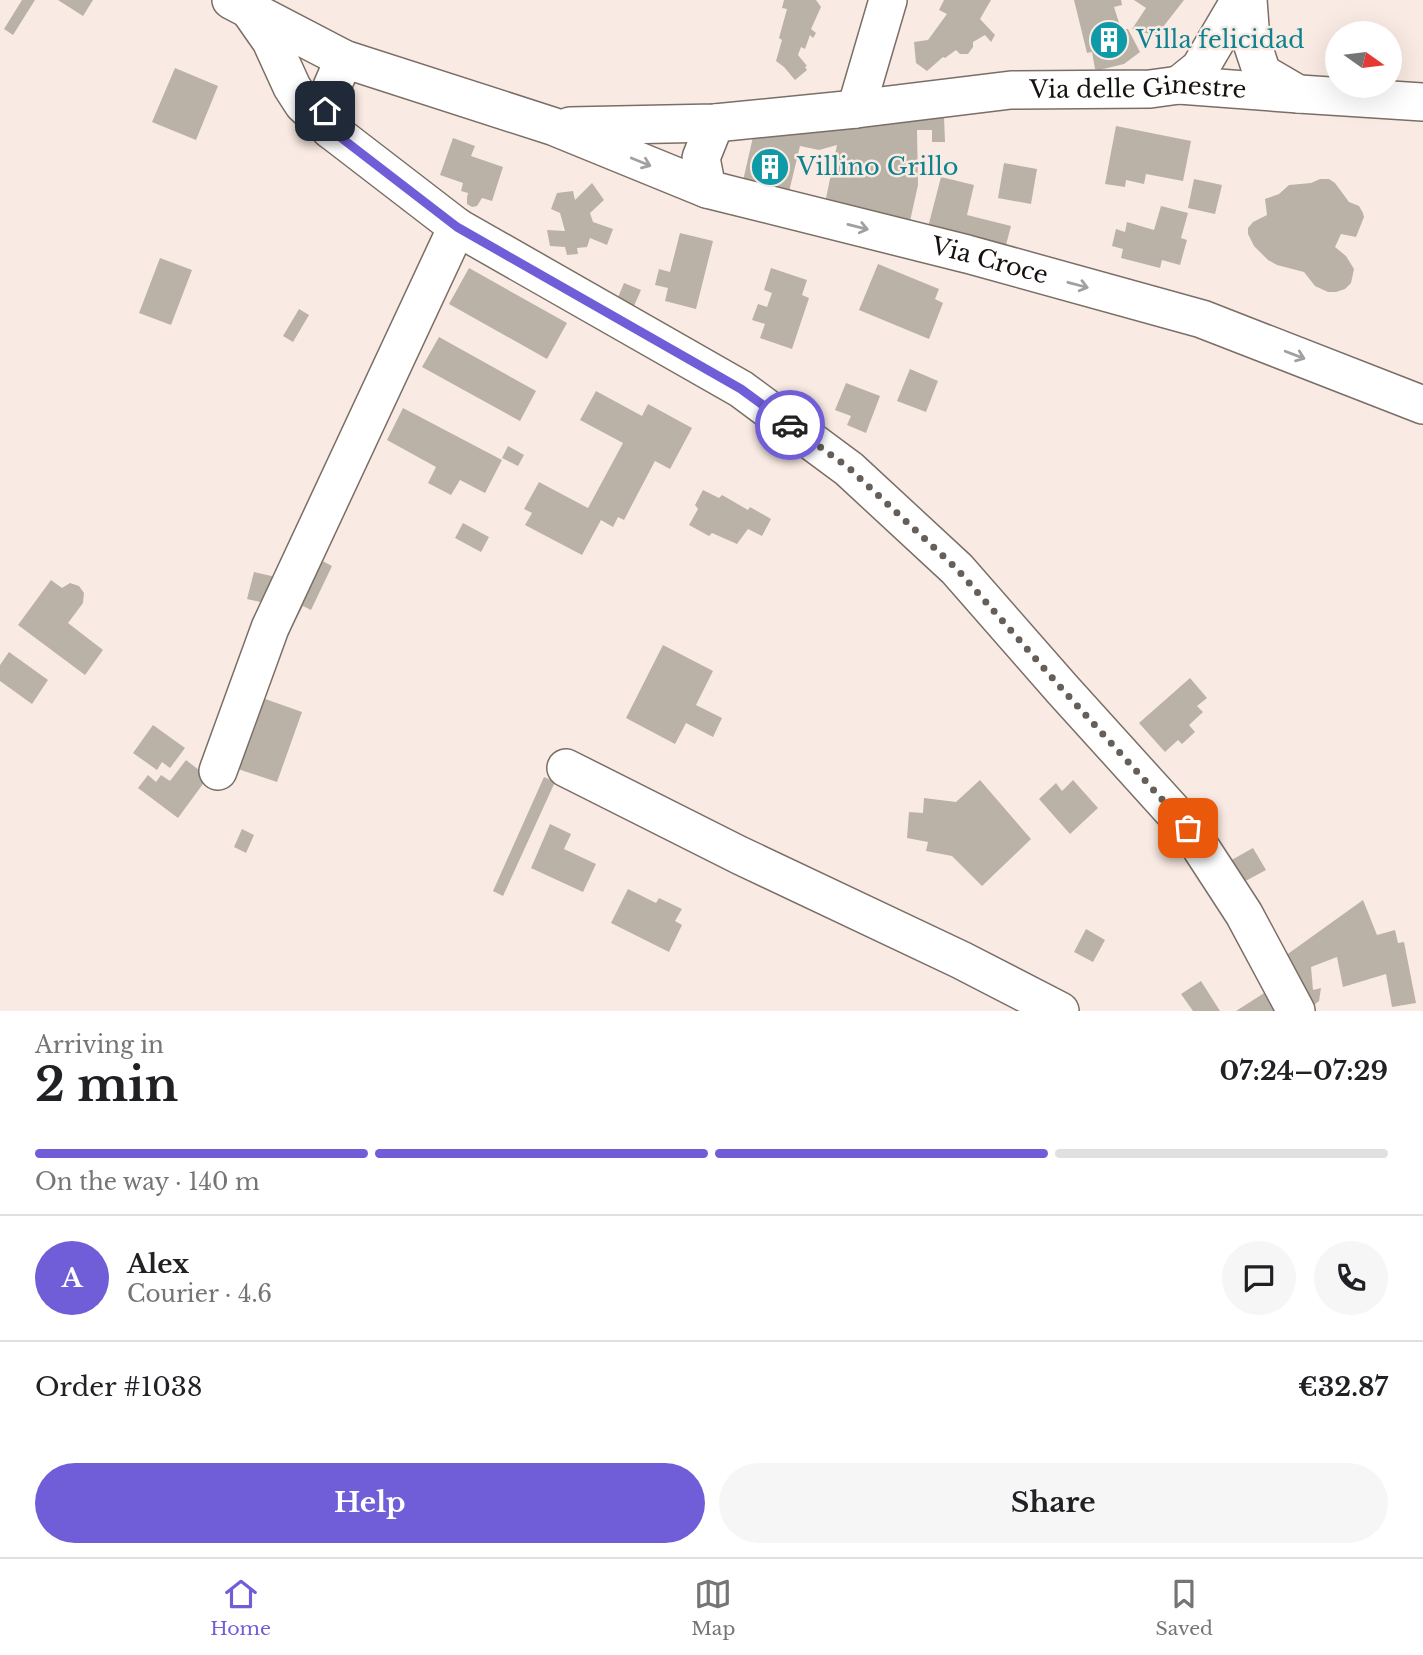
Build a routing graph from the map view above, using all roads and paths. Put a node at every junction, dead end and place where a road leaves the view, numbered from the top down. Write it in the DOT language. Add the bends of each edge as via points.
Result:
graph roads {
  1 [pos="888,0"];
  2 [pos="1240,0"];
  3 [pos="1248,0"];
  4 [pos="240,5"];
  5 [pos="344,59"];
  6 [pos="1179,85"];
  7 [pos="1299,94"];
  8 [pos="1423,102"];
  9 [pos="856,109"];
  10 [pos="715,123"];
  11 [pos="555,127"];
  12 [pos="331,130"];
  13 [pos="707,189"];
  14 [pos="457,227"];
  15 [pos="1423,405"];
  16 [pos="566,768"];
  17 [pos="218,771"];
  18 [pos="1060,1011"];
  19 [pos="1296,1011"];
  1 -- 9 [label="street"];
  2 -- 6 [label="street" via="1200,68"];
  3 -- 7 [label="street" via="1251,40 1262,73"];
  4 -- 5 [label="street"];
  4 -- 12 [label="street" via="271,41 303,104"];
  5 -- 11 [label="street"];
  5 -- 12 [label="street" via="325,111"];
  6 -- 7 [label="street, Via delle Ginestre"];
  6 -- 9 [label="street, Via delle Ginestre" via="1011,90"];
  7 -- 8 [label="street, Via delle Ginestre"];
  9 -- 10 [label="street, Via delle Ginestre"];
  10 -- 11 [label="street, Via delle Ginestre"];
  10 -- 13 [label="street" via="701,158"];
  11 -- 13 [label="street, Via Croce, one-way"];
  12 -- 14 [label="street"];
  13 -- 15 [label="street, Via Croce, one-way" via="1202,319"];
  14 -- 17 [label="street" via="270,628"];
  14 -- 19 [label="street" via="741,389 849,468 957,569 1188,828 1244,914"];
  16 -- 18 [label="street"];
}
